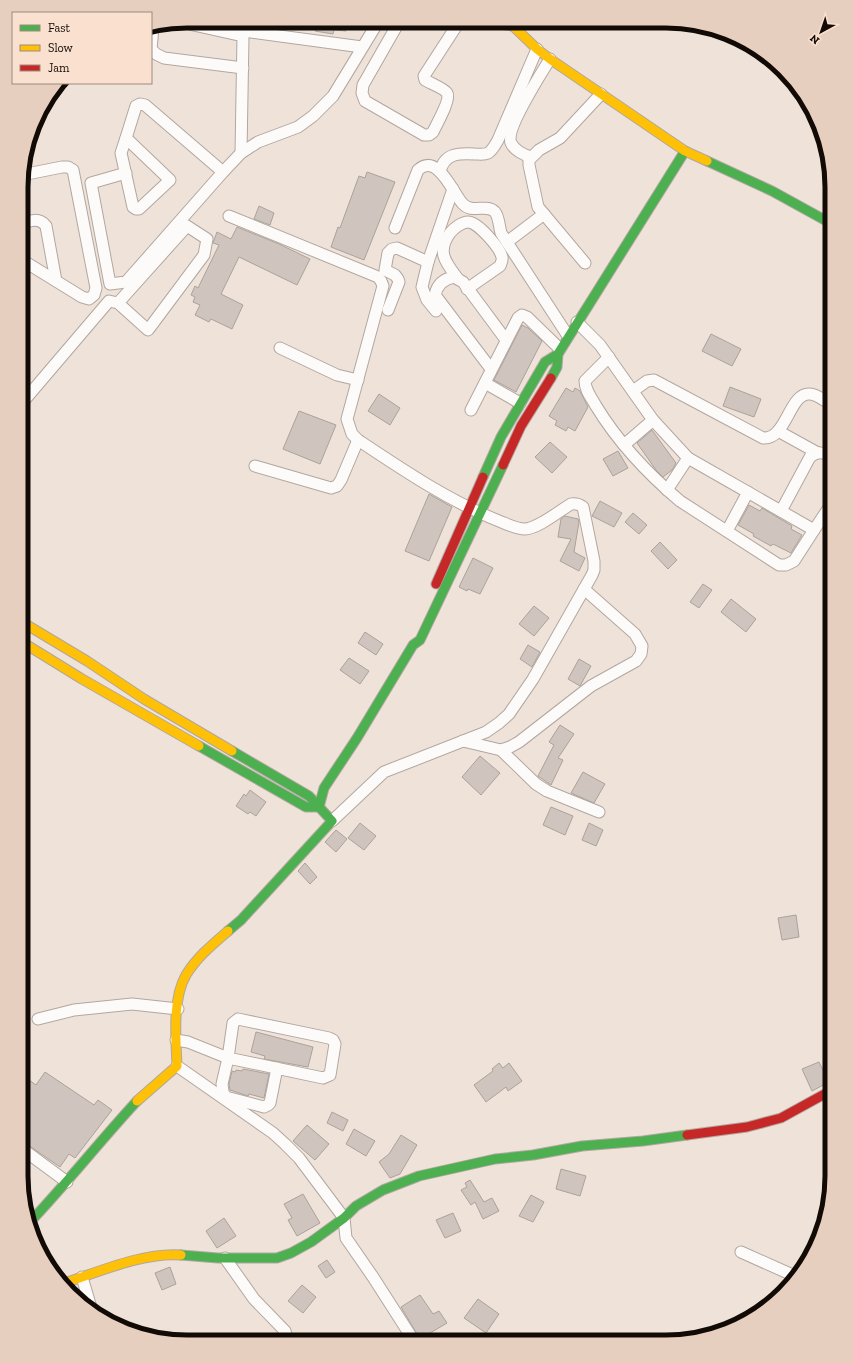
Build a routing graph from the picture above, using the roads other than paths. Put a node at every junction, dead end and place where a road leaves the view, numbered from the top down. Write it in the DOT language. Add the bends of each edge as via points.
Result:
graph roads {
  1 [pos="207,28"];
  2 [pos="234,28"];
  3 [pos="374,28"];
  4 [pos="396,28"];
  5 [pos="455,28"];
  6 [pos="516,28"];
  7 [pos="154,32"];
  8 [pos="152,42"];
  9 [pos="362,47"];
  10 [pos="537,49"];
  11 [pos="152,50"];
  12 [pos="550,59"];
  13 [pos="243,68"];
  14 [pos="601,94"];
  15 [pos="126,138"];
  16 [pos="686,151"];
  17 [pos="241,153"];
  18 [pos="531,157"];
  19 [pos="223,172"];
  20 [pos="440,172"];
  21 [pos="126,173"];
  22 [pos="28,174"];
  23 [pos="453,189"];
  24 [pos="544,214"];
  25 [pos="229,216"];
  26 [pos="825,220"];
  27 [pos="28,222"];
  28 [pos="395,228"];
  29 [pos="507,242"];
  30 [pos="428,262"];
  31 [pos="28,264"];
  32 [pos="585,264"];
  33 [pos="458,279"];
  34 [pos="56,281"];
  35 [pos="467,288"];
  36 [pos="118,303"];
  37 [pos="388,310"];
  38 [pos="436,311"];
  39 [pos="577,322"];
  40 [pos="568,336"];
  41 [pos="506,340"];
  42 [pos="280,348"];
  43 [pos="559,352"];
  44 [pos="609,357"];
  45 [pos="491,369"];
  46 [pos="358,380"];
  47 [pos="485,383"];
  48 [pos="633,391"];
  49 [pos="28,396"];
  50 [pos="825,401"];
  51 [pos="520,403"];
  52 [pos="471,410"];
  53 [pos="653,420"];
  54 [pos="778,431"];
  55 [pos="501,437"];
  56 [pos="358,440"];
  57 [pos="512,444"];
  58 [pos="624,446"];
  59 [pos="816,452"];
  60 [pos="825,453"];
  61 [pos="688,458"];
  62 [pos="255,466"];
  63 [pos="667,490"];
  64 [pos="748,492"];
  65 [pos="470,508"];
  66 [pos="781,511"];
  67 [pos="480,514"];
  68 [pos="825,514"];
  69 [pos="814,530"];
  70 [pos="727,531"];
  71 [pos="436,585"];
  72 [pos="445,589"];
  73 [pos="584,589"];
  74 [pos="28,626"];
  75 [pos="413,645"];
  76 [pos="28,646"];
  77 [pos="463,741"];
  78 [pos="501,750"];
  79 [pos="319,807"];
  80 [pos="599,812"];
  81 [pos="332,821"];
  82 [pos="178,1009"];
  83 [pos="38,1018"];
  84 [pos="176,1040"];
  85 [pos="228,1058"];
  86 [pos="177,1066"];
  87 [pos="277,1068"];
  88 [pos="825,1094"];
  89 [pos="28,1153"];
  90 [pos="67,1182"];
  91 [pos="33,1218"];
  92 [pos="344,1218"];
  93 [pos="741,1252"];
  94 [pos="225,1258"];
  95 [pos="791,1274"];
  96 [pos="82,1277"];
  97 [pos="69,1282"];
  98 [pos="89,1301"];
  99 [pos="286,1335"];
  100 [pos="410,1335"];
  1 -- 13 [label="street" via="243,36"];
  2 -- 9 [label="street"];
  3 -- 9 [label="street"];
  4 -- 5 [label="street" via="363,85 362,93 365,101 424,135 433,132 448,96 447,92 425,80 424,76"];
  6 -- 10 [label="street"];
  7 -- 8 [label="street"];
  9 -- 17 [label="street" via="333,96 313,116 298,127 258,142"];
  10 -- 12 [label="street"];
  10 -- 20 [label="street" via="492,150 487,154 465,154 446,159"];
  11 -- 13 [label="street" via="164,58"];
  12 -- 14 [label="street"];
  12 -- 18 [label="street" via="537,78 510,137 516,149"];
  13 -- 17 [label="street"];
  14 -- 16 [label="street"];
  14 -- 18 [label="street" via="560,138"];
  15 -- 19 [label="street" via="136,106 145,105"];
  15 -- 21 [label="street" via="122,153"];
  15 -- 21 [label="street" via="170,180 136,209 133,207"];
  16 -- 26 [label="street" via="772,191"];
  16 -- 39 [label="street"];
  17 -- 19 [label="street"];
  18 -- 24 [label="street" via="529,165 538,207"];
  19 -- 21 [label="street" via="126,282 110,284 91,183"];
  20 -- 23 [label="street"];
  20 -- 28 [label="street" via="428,166 422,166 418,170"];
  22 -- 34 [label="street" via="62,167 73,170 96,288 94,295 89,299"];
  23 -- 29 [label="street" via="467,208 489,208 494,211 501,233"];
  23 -- 30 [label="street"];
  24 -- 29 [label="street"];
  24 -- 32 [label="street"];
  25 -- 46 [label="street" via="378,277 383,286"];
  27 -- 34 [label="street" via="37,220 46,226"];
  29 -- 40 [label="street"];
  30 -- 37 [label="street" via="397,248 388,253 385,270 395,275 399,282"];
  30 -- 38 [label="street" via="422,287 427,300"];
  31 -- 34 [label="street"];
  33 -- 35 [label="street"];
  33 -- 35 [label="street" via="442,251 453,228 468,222 482,230 498,250 502,261 500,266"];
  33 -- 45 [label="street" via="454,277 444,280 436,289 435,295"];
  35 -- 41 [label="street"];
  36 -- 36 [label="street" via="148,330 204,255 206,239 187,226"];
  36 -- 49 [label="street" via="109,301"];
  39 -- 40 [label="street"];
  39 -- 44 [label="street"];
  40 -- 43 [label="street"];
  41 -- 43 [label="street" via="522,315 527,317"];
  41 -- 45 [label="street"];
  42 -- 46 [label="street" via="337,375"];
  43 -- 51 [label="street" via="545,362"];
  43 -- 57 [label="street" via="557,367"];
  44 -- 48 [label="street"];
  44 -- 58 [label="street" via="585,380 585,387 604,420"];
  45 -- 47 [label="street"];
  46 -- 56 [label="street" via="347,419 352,434"];
  47 -- 51 [label="street"];
  47 -- 52 [label="street"];
  48 -- 53 [label="street"];
  48 -- 54 [label="street" via="647,381 654,380 763,438 769,439"];
  50 -- 54 [label="street" via="806,394 793,406"];
  51 -- 55 [label="street"];
  53 -- 58 [label="street"];
  53 -- 61 [label="street"];
  54 -- 59 [label="street"];
  55 -- 57 [label="street"];
  55 -- 65 [label="street"];
  56 -- 62 [label="street" via="341,480 337,486 331,488"];
  56 -- 65 [label="street" via="426,484"];
  57 -- 67 [label="street"];
  58 -- 63 [label="street"];
  59 -- 60 [label="street"];
  59 -- 66 [label="street" via="810,457"];
  61 -- 63 [label="street"];
  61 -- 64 [label="street"];
  63 -- 70 [label="street"];
  64 -- 66 [label="street"];
  64 -- 70 [label="street"];
  65 -- 67 [label="street"];
  65 -- 71 [label="street"];
  66 -- 69 [label="street"];
  67 -- 72 [label="street"];
  67 -- 73 [label="street" via="526,529 535,527 571,504 579,504 594,561 594,570"];
  68 -- 69 [label="street"];
  69 -- 70 [label="street" via="794,561 786,565 779,565"];
  71 -- 72 [label="street"];
  71 -- 75 [label="street" via="413,635"];
  72 -- 75 [label="street" via="420,640"];
  73 -- 77 [label="street" via="533,678 509,714 486,732"];
  73 -- 78 [label="street" via="635,634 642,646 640,654 636,661 591,686 519,742"];
  74 -- 79 [label="street" via="144,699 309,796"];
  75 -- 79 [label="street" via="324,788"];
  76 -- 79 [label="street" via="306,807"];
  77 -- 78 [label="street"];
  77 -- 81 [label="street" via="384,772"];
  78 -- 80 [label="street" via="536,784 547,791"];
  79 -- 81 [label="street"];
  81 -- 82 [label="street" via="241,920 205,951 186,976 178,998"];
  82 -- 83 [label="street" via="132,1004 74,1010"];
  82 -- 84 [label="street"];
  84 -- 85 [label="street" via="188,1042"];
  84 -- 86 [label="street"];
  85 -- 87 [label="street"];
  85 -- 87 [label="street" via="222,1084 226,1097 264,1107 270,1103"];
  85 -- 87 [label="street" via="232,1023 238,1019 329,1038 335,1044 330,1075 327,1077"];
  86 -- 90 [label="street" via="116,1123"];
  86 -- 92 [label="street" via="286,1144"];
  88 -- 92 [label="street" via="781,1118 748,1127 582,1146 495,1159 419,1176 383,1190 356,1206"];
  89 -- 90 [label="street"];
  90 -- 91 [label="street"];
  92 -- 94 [label="street" via="311,1242 277,1258"];
  92 -- 100 [label="street" via="346,1238"];
  93 -- 95 [label="street"];
  94 -- 96 [label="street" via="167,1254 121,1264"];
  94 -- 99 [label="street" via="254,1299"];
  96 -- 97 [label="street"];
  96 -- 98 [label="street"];
}
